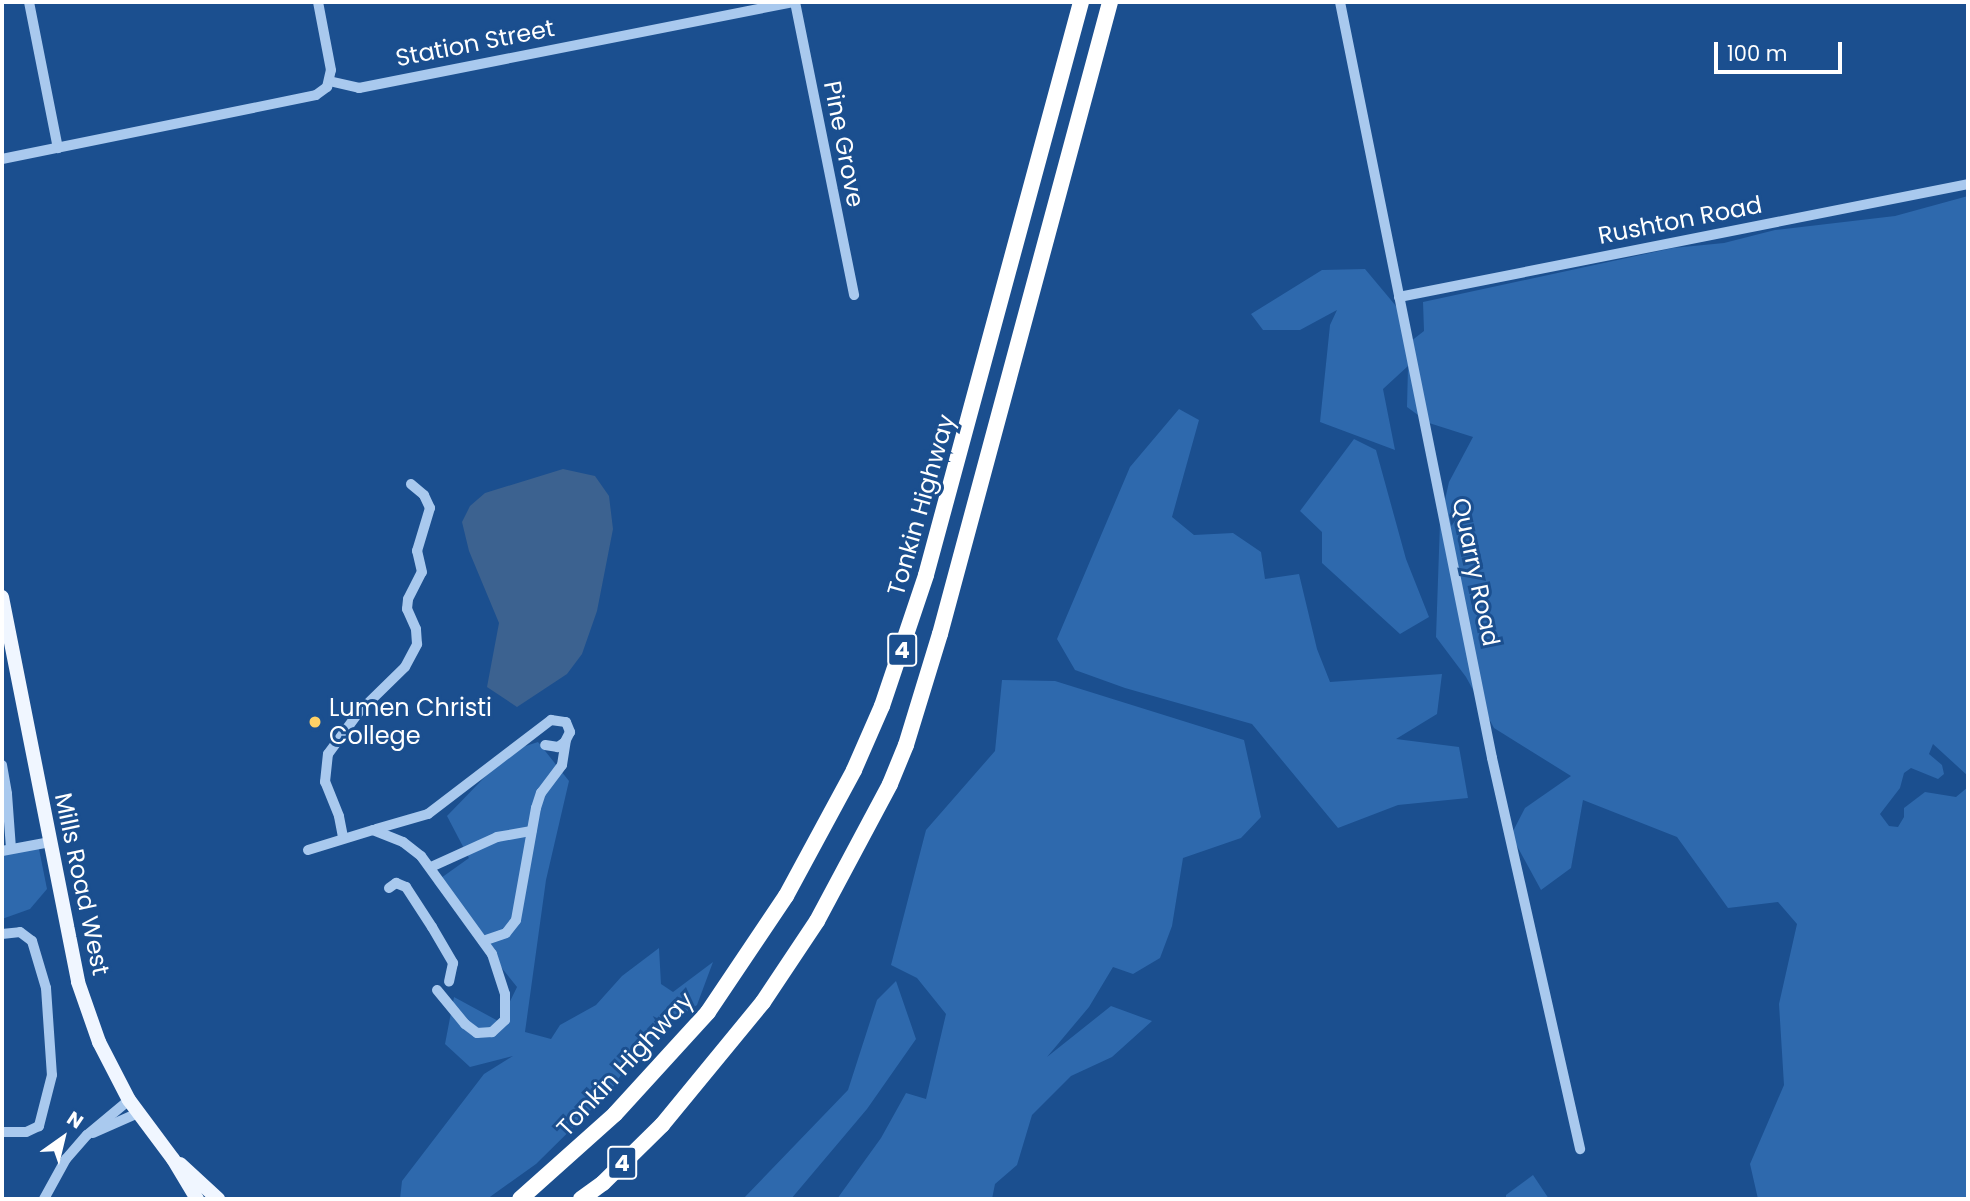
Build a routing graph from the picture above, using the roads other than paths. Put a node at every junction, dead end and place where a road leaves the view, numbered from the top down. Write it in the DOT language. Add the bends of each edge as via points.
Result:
graph roads {
  1 [pos="29,2"];
  2 [pos="318,2"];
  3 [pos="795,2"];
  4 [pos="1081,2"];
  5 [pos="1111,2"];
  6 [pos="1340,2"];
  7 [pos="329,81"];
  8 [pos="58,148"];
  9 [pos="2,159"];
  10 [pos="1968,184"];
  11 [pos="854,295"];
  12 [pos="1399,297"];
  13 [pos="411,484"];
  14 [pos="2,597"];
  15 [pos="566,741"];
  16 [pos="545,745"];
  17 [pos="2,765"];
  18 [pos="373,830"];
  19 [pos="531,831"];
  20 [pos="343,838"];
  21 [pos="50,842"];
  22 [pos="6,850"];
  23 [pos="309,850"];
  24 [pos="431,867"];
  25 [pos="388,888"];
  26 [pos="2,934"];
  27 [pos="483,940"];
  28 [pos="449,982"];
  29 [pos="437,990"];
  30 [pos="134,1106"];
  31 [pos="2,1132"];
  32 [pos="1580,1149"];
  33 [pos="173,1159"];
  34 [pos="44,1199"];
  35 [pos="197,1199"];
  36 [pos="218,1199"];
  37 [pos="520,1199"];
  38 [pos="581,1199"];
  1 -- 8 [label="street"];
  2 -- 7 [label="street" via="331,66"];
  3 -- 7 [label="street, Station Street" via="359,88"];
  3 -- 11 [label="street, Pine Grove"];
  4 -- 37 [label="highway, Tonkin Highway / 4" via="926,575 882,706 854,770 786,896 708,1012 615,1114"];
  5 -- 38 [label="highway, Tonkin Highway / 4" via="940,634 890,784 817,921 763,1002 670,1115"];
  6 -- 12 [label="street, Quarry Road"];
  7 -- 8 [label="street" via="316,95"];
  8 -- 9 [label="street"];
  10 -- 12 [label="street, Rushton Road"];
  12 -- 32 [label="street, Quarry Road" via="1492,758"];
  13 -- 20 [label="street" via="430,508 418,547 422,572 407,609 417,643 405,667 364,707 328,754 325,782"];
  14 -- 21 [label="main road, Mills Road West"];
  15 -- 16 [label="street" via="558,747"];
  15 -- 18 [label="street" via="568,725 551,720 428,814"];
  15 -- 19 [label="street" via="563,761 541,793"];
  17 -- 22 [label="street" via="7,793"];
  18 -- 20 [label="street"];
  18 -- 24 [label="street" via="403,842"];
  19 -- 24 [label="street" via="497,837"];
  19 -- 27 [label="street" via="516,920 506,933"];
  20 -- 23 [label="street"];
  21 -- 22 [label="street"];
  21 -- 30 [label="main road, Mills Road West" via="78,982 99,1042"];
  24 -- 27 [label="street"];
  25 -- 28 [label="street" via="399,883 406,887 432,927 453,963"];
  26 -- 31 [label="street" via="20,932 32,941 47,988 52,1075 39,1126 26,1132"];
  27 -- 29 [label="street" via="505,995 506,1016 501,1027 488,1033 471,1029"];
  30 -- 33 [label="main road, Mills Road West"];
  30 -- 34 [label="street" via="87,1135 66,1158"];
  33 -- 35 [label="main road, Mills Road West"];
  33 -- 36 [label="main road, Mills Road West"];
}
